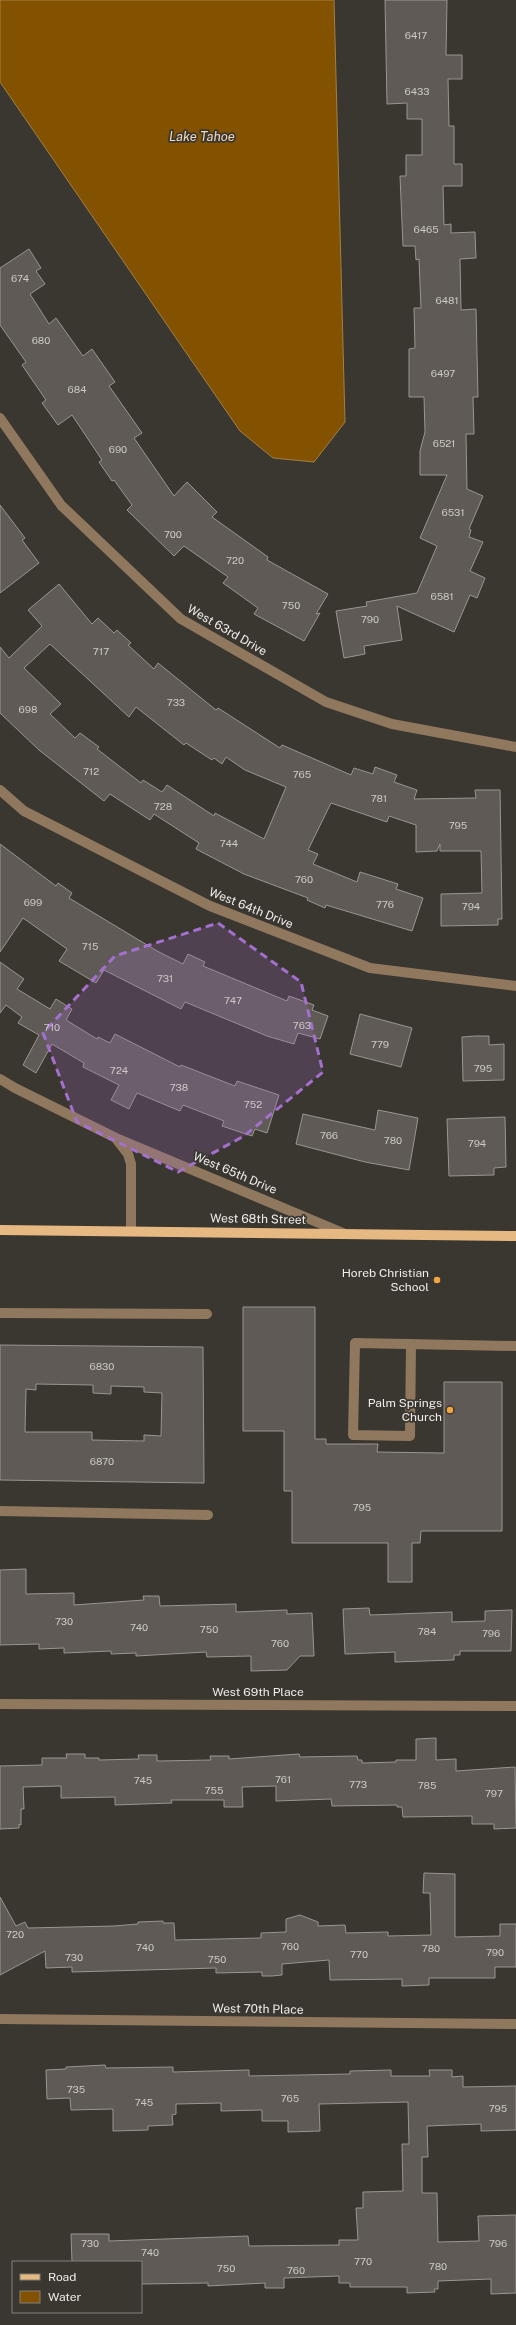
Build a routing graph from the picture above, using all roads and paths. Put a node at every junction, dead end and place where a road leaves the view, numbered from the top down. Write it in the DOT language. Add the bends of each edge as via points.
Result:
graph roads {
  1 [pos="0,418"];
  2 [pos="516,747"];
  3 [pos="0,790"];
  4 [pos="516,986"];
  5 [pos="0,1079"];
  6 [pos="116,1138"];
  7 [pos="0,1230"];
  8 [pos="131,1231"];
  9 [pos="343,1232"];
  10 [pos="516,1236"];
  11 [pos="0,1313"];
  12 [pos="207,1314"];
  13 [pos="411,1344"];
  14 [pos="516,1346"];
  15 [pos="0,1512"];
  16 [pos="208,1515"];
  17 [pos="0,1704"];
  18 [pos="516,1706"];
  19 [pos="0,2019"];
  20 [pos="516,2024"];
  1 -- 2 [label="street, West 63rd Drive" via="62,505 181,619 326,702 392,724"];
  3 -- 4 [label="street, West 64th Drive" via="24,812 210,906 370,968"];
  5 -- 6 [label="street, West 65th Drive"];
  6 -- 8 [label="street, West 65th Drive" via="128,1154 131,1164"];
  6 -- 9 [label="street, West 65th Drive"];
  7 -- 8 [label="main road, West 68th Street"];
  8 -- 9 [label="main road, West 68th Street"];
  9 -- 10 [label="main road, West 68th Street"];
  11 -- 12 [label="street"];
  13 -- 13 [label="street" via="410,1436 353,1435 355,1343"];
  13 -- 14 [label="street"];
  15 -- 16 [label="street"];
  17 -- 18 [label="street, West 69th Place"];
  19 -- 20 [label="street, West 70th Place"];
}
